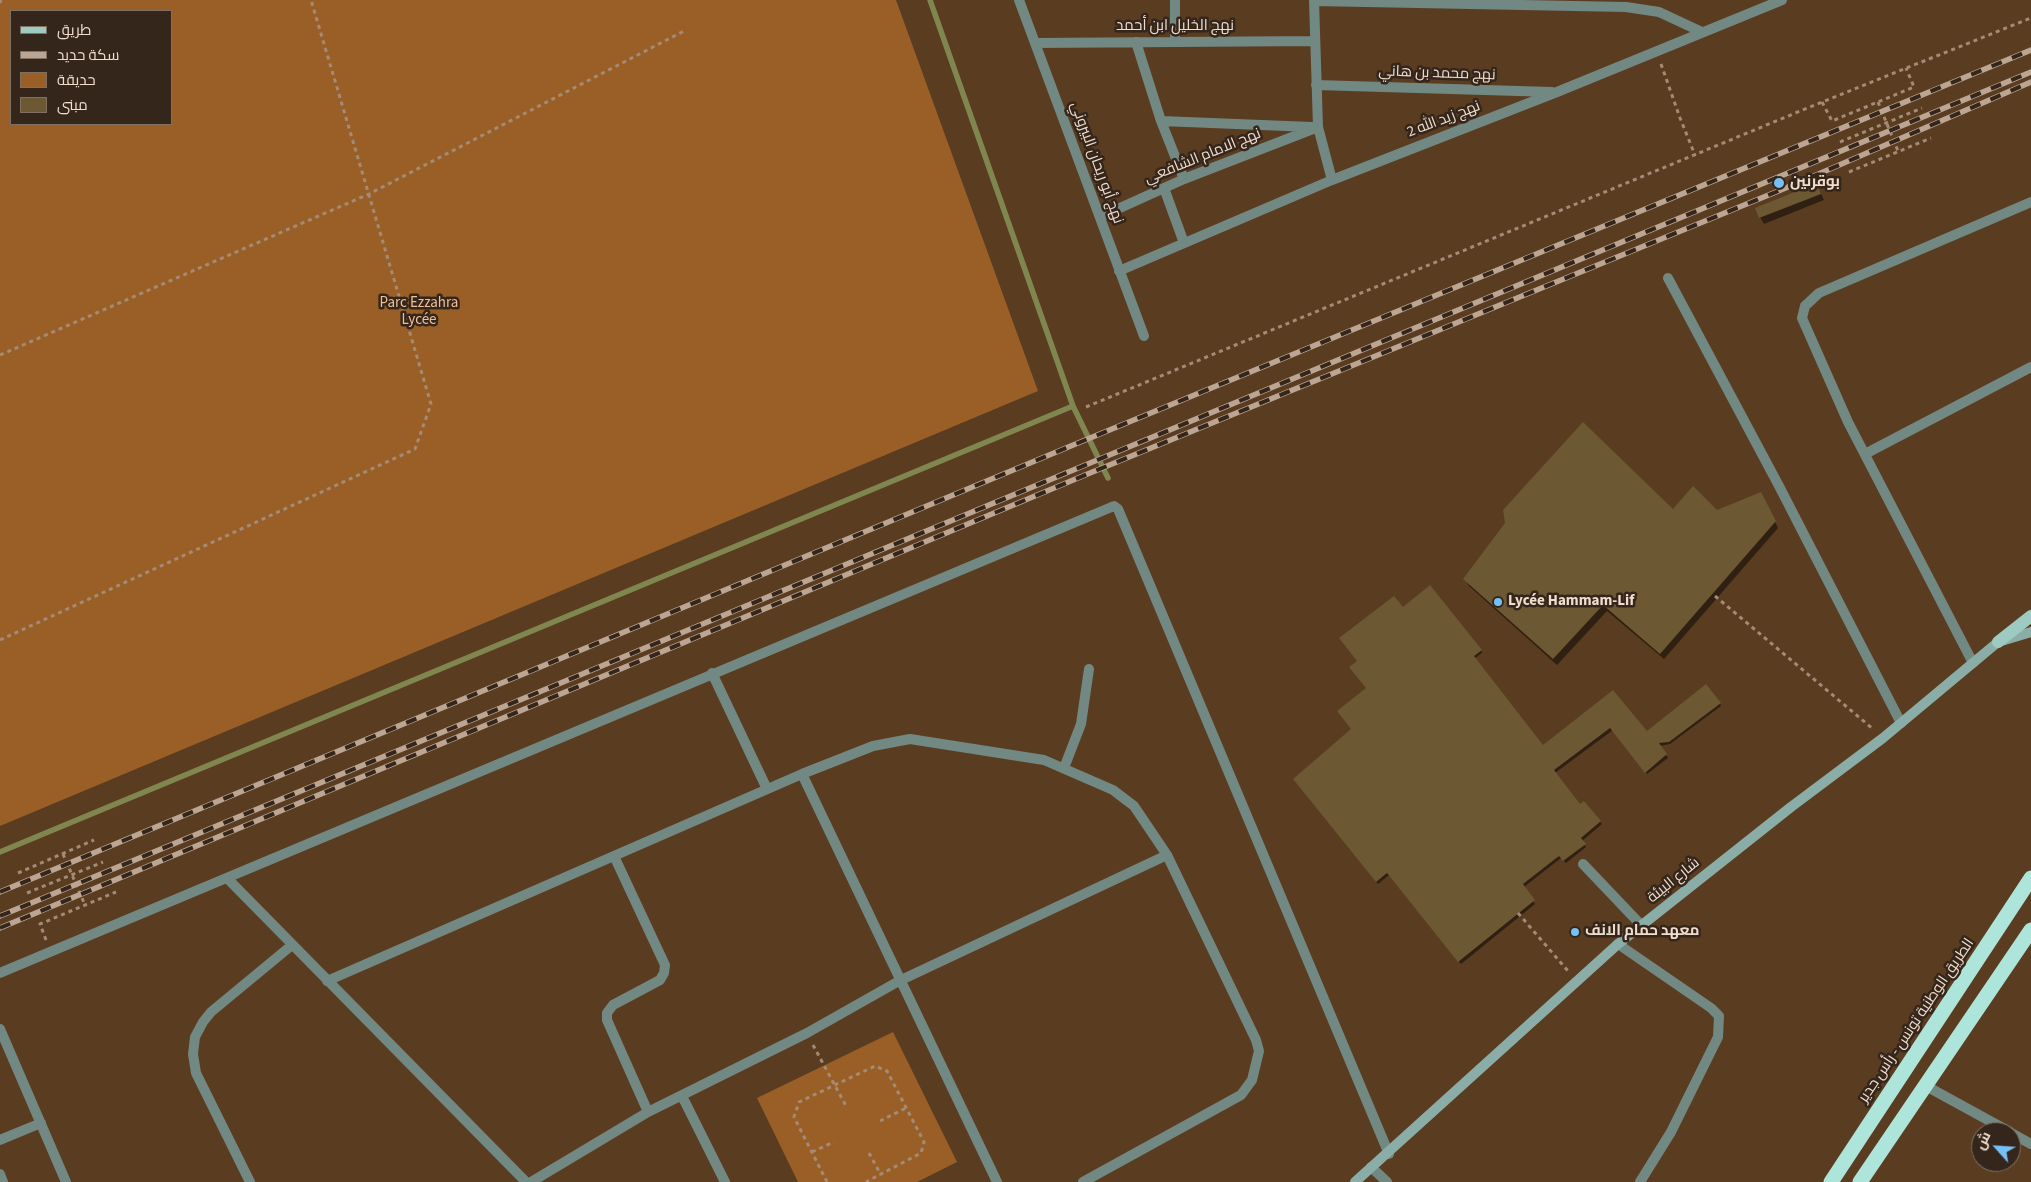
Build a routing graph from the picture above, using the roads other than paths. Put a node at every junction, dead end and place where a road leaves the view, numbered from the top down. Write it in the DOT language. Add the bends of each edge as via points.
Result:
graph roads {
  1 [pos="1019,0"];
  2 [pos="1175,0"];
  3 [pos="1314,0"];
  4 [pos="1782,0"];
  5 [pos="1702,32"];
  6 [pos="1316,41"];
  7 [pos="1136,42"];
  8 [pos="1175,42"];
  9 [pos="1035,43"];
  10 [pos="1316,85"];
  11 [pos="1558,92"];
  12 [pos="1161,121"];
  13 [pos="1318,127"];
  14 [pos="1184,179"];
  15 [pos="1332,180"];
  16 [pos="1164,188"];
  17 [pos="2031,202"];
  18 [pos="1100,217"];
  19 [pos="1184,243"];
  20 [pos="1119,271"];
  21 [pos="1668,278"];
  22 [pos="1144,336"];
  23 [pos="2031,367"];
  24 [pos="1865,454"];
  25 [pos="2031,616"];
  26 [pos="2031,632"];
  27 [pos="1998,642"];
  28 [pos="1973,663"];
  29 [pos="1089,668"];
  30 [pos="712,673"];
  31 [pos="1901,723"];
  32 [pos="1064,768"];
  33 [pos="802,774"];
  34 [pos="768,789"];
  35 [pos="1167,855"];
  36 [pos="614,856"];
  37 [pos="1583,864"];
  38 [pos="226,878"];
  39 [pos="2031,878"];
  40 [pos="1642,926"];
  41 [pos="2031,930"];
  42 [pos="1618,944"];
  43 [pos="292,945"];
  44 [pos="0,973"];
  45 [pos="327,981"];
  46 [pos="899,981"];
  47 [pos="0,1029"];
  48 [pos="1926,1086"];
  49 [pos="682,1096"];
  50 [pos="648,1112"];
  51 [pos="1992,1122"];
  52 [pos="41,1124"];
  53 [pos="0,1140"];
  54 [pos="1389,1154"];
  55 [pos="1371,1167"];
  56 [pos="0,1174"];
  57 [pos="3,1182"];
  58 [pos="66,1182"];
  59 [pos="250,1182"];
  60 [pos="526,1182"];
  61 [pos="531,1182"];
  62 [pos="725,1182"];
  63 [pos="997,1182"];
  64 [pos="1083,1182"];
  65 [pos="1355,1182"];
  66 [pos="1387,1182"];
  67 [pos="1640,1182"];
  68 [pos="1831,1182"];
  69 [pos="1860,1182"];
  1 -- 9 [label="street, نهج أبو ريحان البيروني"];
  2 -- 8 [label="street"];
  3 -- 5 [label="street" via="1626,7 1659,12"];
  3 -- 6 [label="street"];
  4 -- 5 [label="street, نهج زيد الله 2"];
  5 -- 11 [label="street, نهج زيد الله 2"];
  6 -- 8 [label="street, نهج الخليل ابن أحمد"];
  6 -- 10 [label="street"];
  7 -- 8 [label="street, نهج الخليل ابن أحمد"];
  7 -- 9 [label="street, نهج الخليل ابن أحمد"];
  7 -- 12 [label="street"];
  9 -- 18 [label="street, نهج أبو ريحان البيروني"];
  10 -- 11 [label="street, نهج محمد بن هاني"];
  10 -- 13 [label="street"];
  11 -- 15 [label="street, نهج زيد الله 2"];
  12 -- 13 [label="street"];
  12 -- 14 [label="street"];
  13 -- 14 [label="street, نهج الامام الشافعي"];
  13 -- 15 [label="street"];
  14 -- 16 [label="street, نهج الامام الشافعي"];
  15 -- 19 [label="street, نهج زيد الله 2"];
  16 -- 18 [label="street, نهج الامام الشافعي"];
  16 -- 19 [label="street"];
  17 -- 24 [label="street" via="1819,293 1805,306 1802,318"];
  18 -- 20 [label="street, نهج أبو ريحان البيروني"];
  19 -- 20 [label="street, نهج زيد الله 2"];
  20 -- 22 [label="street, نهج أبو ريحان البيروني"];
  21 -- 31 [label="street"];
  23 -- 24 [label="street"];
  24 -- 28 [label="street"];
  25 -- 27 [label="main road"];
  26 -- 27 [label="main road, شارع البيئة"];
  27 -- 28 [label="main road, شارع البيئة"];
  28 -- 31 [label="main road, شارع البيئة"];
  29 -- 32 [label="street" via="1081,724"];
  30 -- 34 [label="street"];
  30 -- 38 [label="street"];
  30 -- 54 [label="street" via="1112,506 1117,508"];
  31 -- 40 [label="main road, شارع البيئة"];
  32 -- 33 [label="street" via="1044,760 910,739 873,746"];
  32 -- 35 [label="street" via="1113,790 1134,806"];
  33 -- 34 [label="street"];
  33 -- 46 [label="street"];
  34 -- 36 [label="street"];
  35 -- 46 [label="street"];
  35 -- 64 [label="street" via="1256,1040 1259,1051 1256,1065 1252,1080 1241,1095"];
  36 -- 45 [label="street"];
  36 -- 50 [label="street" via="665,965 660,980 613,1004 606,1013"];
  37 -- 40 [label="street"];
  38 -- 43 [label="street"];
  38 -- 44 [label="street"];
  39 -- 68 [label="highway, الطريق الوطنية تونس - رأس جدير"];
  40 -- 42 [label="main road, شارع البيئة"];
  41 -- 48 [label="highway"];
  42 -- 54 [label="main road, شارع البيئة" via="1575,980"];
  42 -- 67 [label="street" via="1719,1016 1718,1037 1670,1132"];
  43 -- 45 [label="street"];
  43 -- 59 [label="street" via="211,1012 194,1038 196,1073"];
  45 -- 60 [label="street"];
  46 -- 49 [label="street" via="807,1033"];
  46 -- 63 [label="street"];
  47 -- 52 [label="street"];
  48 -- 51 [label="street"];
  48 -- 69 [label="highway"];
  49 -- 50 [label="street"];
  49 -- 62 [label="street"];
  50 -- 61 [label="street"];
  52 -- 53 [label="street"];
  52 -- 58 [label="street"];
  54 -- 55 [label="main road, شارع البيئة"];
  55 -- 65 [label="main road, شارع البيئة"];
  55 -- 66 [label="street"];
  56 -- 57 [label="street"];
}
